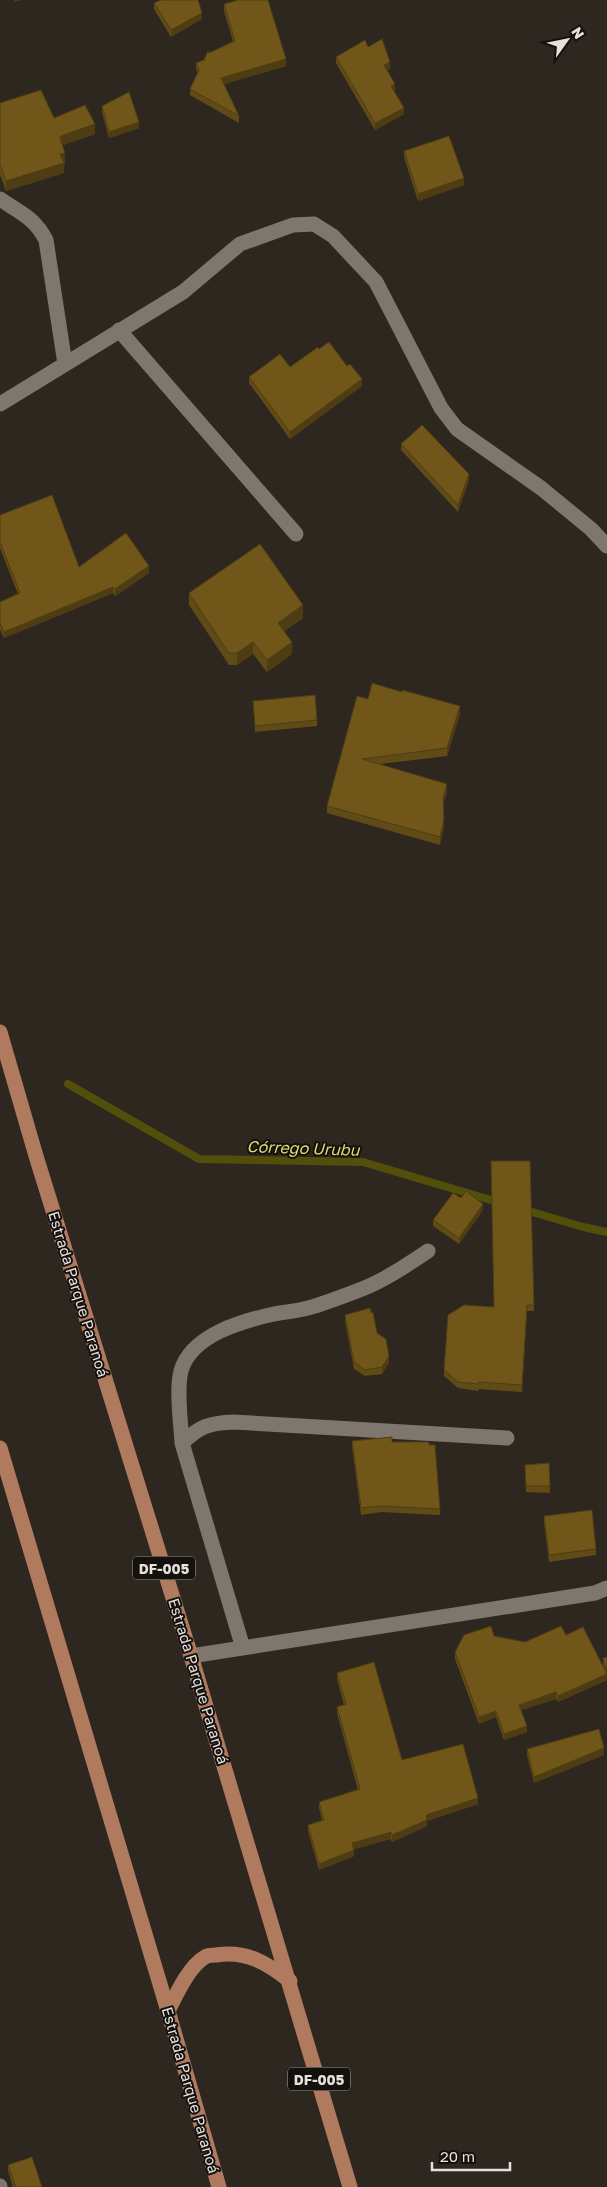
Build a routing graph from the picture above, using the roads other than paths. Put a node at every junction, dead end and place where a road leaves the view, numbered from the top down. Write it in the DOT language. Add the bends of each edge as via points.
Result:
graph roads {
  1 [pos="0,199"];
  2 [pos="120,330"];
  3 [pos="65,364"];
  4 [pos="0,404"];
  5 [pos="296,534"];
  6 [pos="607,546"];
  7 [pos="1,1035"];
  8 [pos="428,1251"];
  9 [pos="507,1438"];
  10 [pos="182,1444"];
  11 [pos="0,1448"];
  12 [pos="607,1588"];
  13 [pos="243,1648"];
  14 [pos="191,1656"];
  15 [pos="290,1981"];
  16 [pos="168,2011"];
  17 [pos="218,2187"];
  18 [pos="350,2187"];
  1 -- 3 [label="street" via="30,217 46,240"];
  2 -- 3 [label="street"];
  2 -- 5 [label="street"];
  2 -- 6 [label="street" via="183,292 240,244 293,224 314,224 333,236 376,282 441,408 457,429 541,488"];
  3 -- 4 [label="street"];
  7 -- 14 [label="main road, Estrada Parque Paranoá / DF-005"];
  8 -- 10 [label="street" via="363,1288 307,1309 258,1318 213,1334 192,1352 181,1371"];
  9 -- 10 [label="street" via="234,1422 212,1423 196,1430"];
  10 -- 13 [label="street"];
  11 -- 16 [label="main road, Estrada Parque Paranoá"];
  12 -- 13 [label="street" via="595,1593"];
  13 -- 14 [label="street"];
  14 -- 15 [label="main road, Estrada Parque Paranoá / DF-005"];
  15 -- 16 [label="main road" via="270,1965 249,1956 229,1952 205,1957 185,1978"];
  15 -- 18 [label="main road, Estrada Parque Paranoá / DF-005"];
  16 -- 17 [label="main road, Estrada Parque Paranoá"];
}
